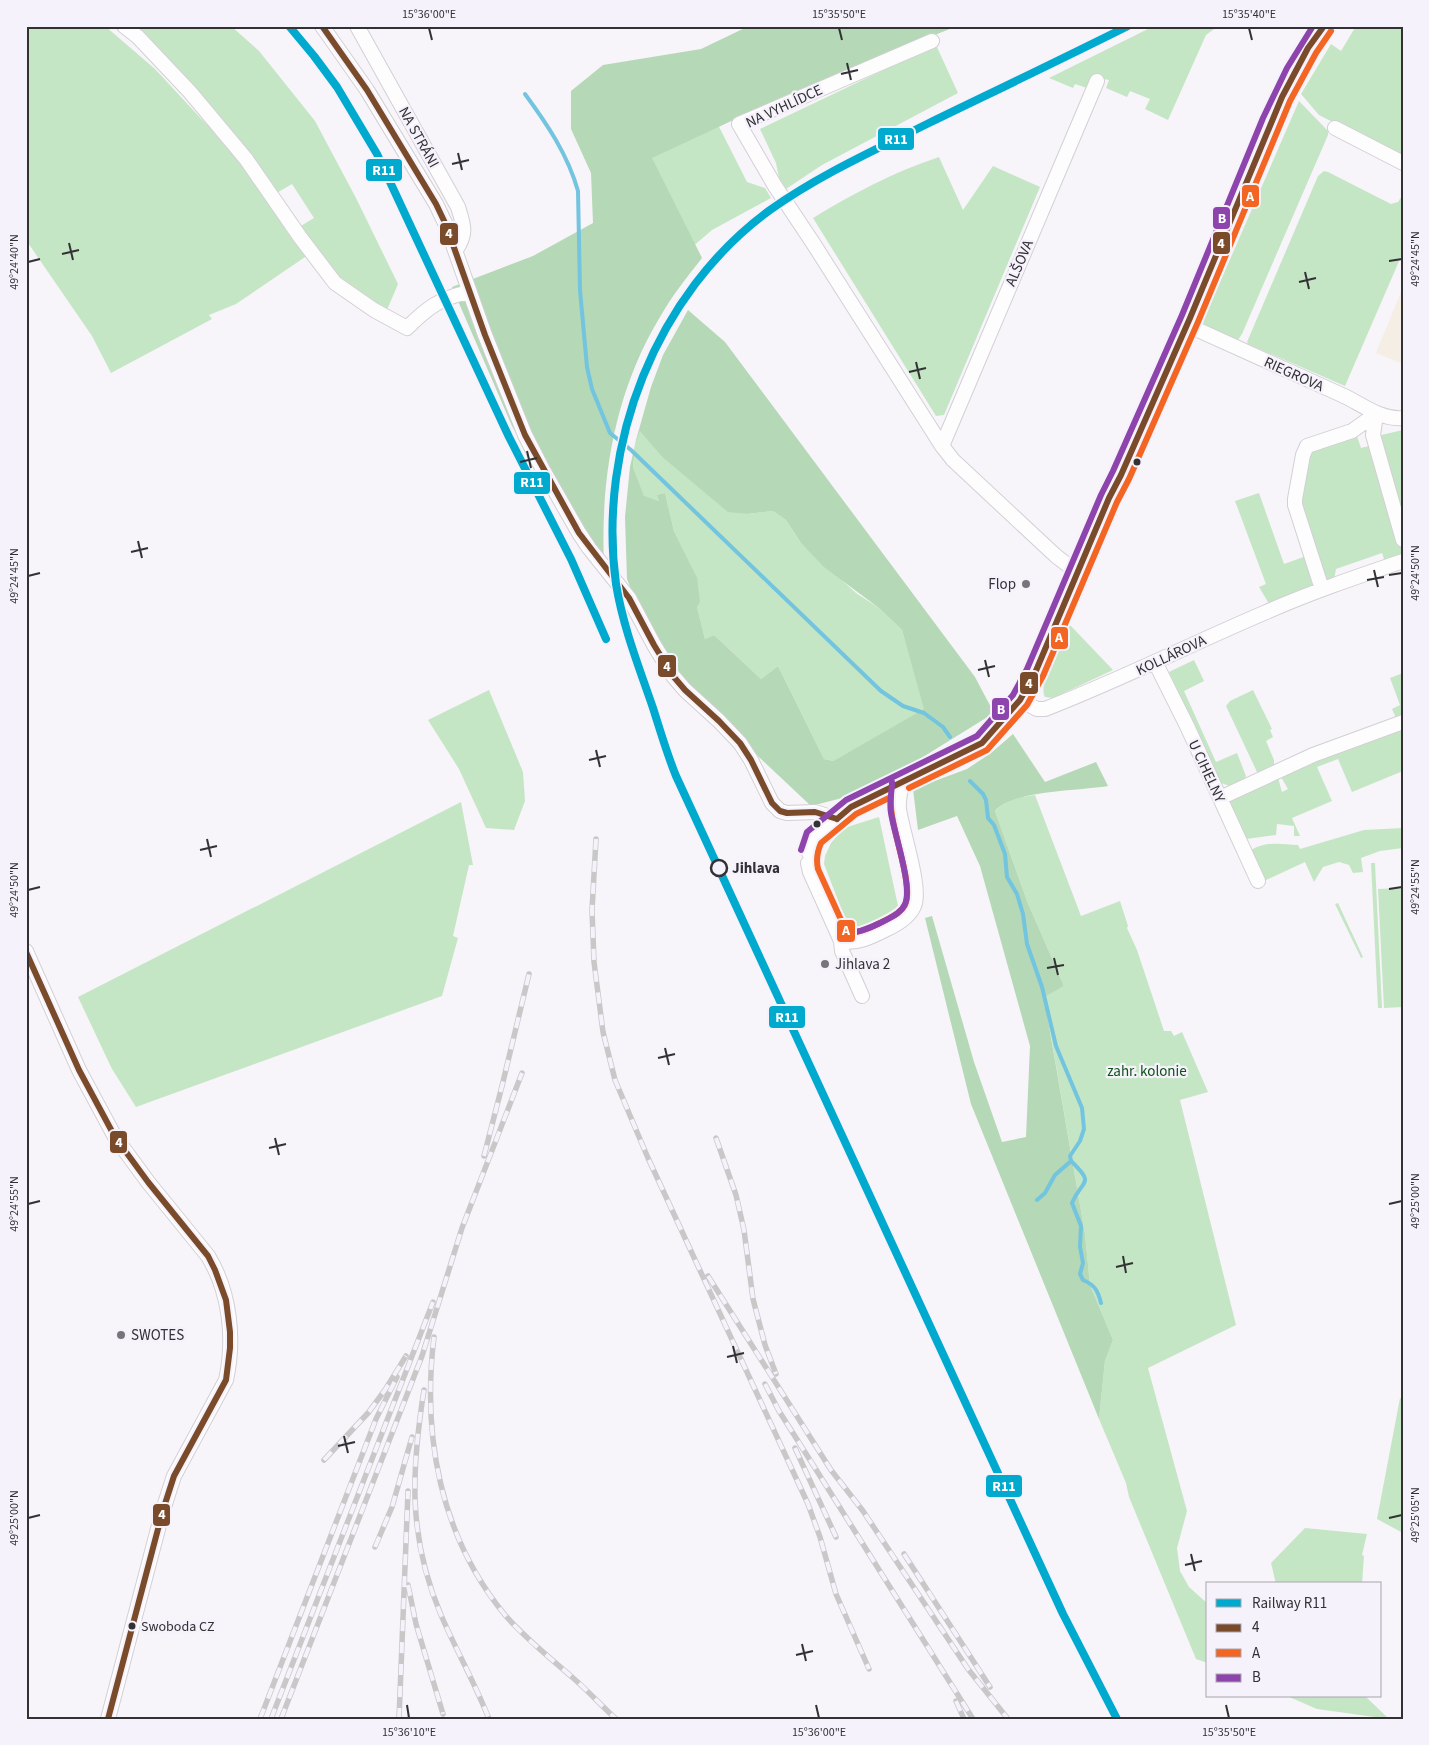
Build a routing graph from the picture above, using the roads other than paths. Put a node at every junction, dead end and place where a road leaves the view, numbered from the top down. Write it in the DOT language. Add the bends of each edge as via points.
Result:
graph roads {
  1 [pos="124,26"];
  2 [pos="322,26"];
  3 [pos="357,26"];
  4 [pos="1324,26"];
  5 [pos="932,41"];
  6 [pos="1097,81"];
  7 [pos="1335,128"];
  8 [pos="1403,163"];
  9 [pos="456,250"];
  10 [pos="469,292"];
  11 [pos="1187,325"];
  12 [pos="1376,414"];
  13 [pos="1403,418"];
  14 [pos="942,446"];
  15 [pos="1403,540"];
  16 [pos="1403,561"];
  17 [pos="1078,573"];
  18 [pos="1322,589"];
  19 [pos="1155,662"];
  20 [pos="1020,700"];
  21 [pos="1403,722"];
  22 [pos="902,782"];
  23 [pos="1220,798"];
  24 [pos="837,818"];
  25 [pos="1258,881"];
  26 [pos="841,940"];
  27 [pos="26,951"];
  28 [pos="862,996"];
  29 [pos="108,1719"];
  1 -- 10 [label="street" via="190,92 246,159 335,282 374,310 407,328 436,303"];
  2 -- 9 [label="street" via="367,90 422,179"];
  3 -- 9 [label="street, NA STRÁNI" via="458,207 464,230"];
  4 -- 11 [label="street" via="1299,62 1277,109"];
  5 -- 14 [label="street, NA VYHLÍDCE" via="739,124 775,186"];
  6 -- 14 [label="street, ALŠOVA"];
  7 -- 8 [label="street"];
  9 -- 10 [label="street"];
  10 -- 24 [label="street" via="516,414 543,470 589,548 629,598 673,676 740,743 752,760 772,804 780,811 815,812"];
  11 -- 12 [label="street, RIEGROVA"];
  11 -- 17 [label="street"];
  12 -- 13 [label="street, RIEGROVA"];
  12 -- 15 [label="street" via="1373,435"];
  12 -- 18 [label="street" via="1352,431 1307,446 1303,455 1295,505"];
  14 -- 17 [label="street, NA VYHLÍDCE" via="953,460"];
  16 -- 18 [label="street, KOLLÁROVA"];
  17 -- 20 [label="street"];
  18 -- 19 [label="street, KOLLÁROVA"];
  19 -- 20 [label="street, KOLLÁROVA" via="1045,709 1037,709"];
  19 -- 23 [label="street, U CIHELNY"];
  20 -- 22 [label="street" via="982,743"];
  21 -- 23 [label="street" via="1313,755"];
  22 -- 24 [label="street" via="851,807"];
  22 -- 26 [label="street" via="899,807 915,878 917,895 914,906 902,920 865,939"];
  23 -- 25 [label="street, U CIHELNY"];
  24 -- 26 [label="street" via="814,838 809,858 810,872"];
  26 -- 28 [label="street" via="842,951"];
  27 -- 29 [label="street" via="79,1070 116,1137 214,1265 224,1294 231,1334 226,1380 174,1476 163,1510"];
}
